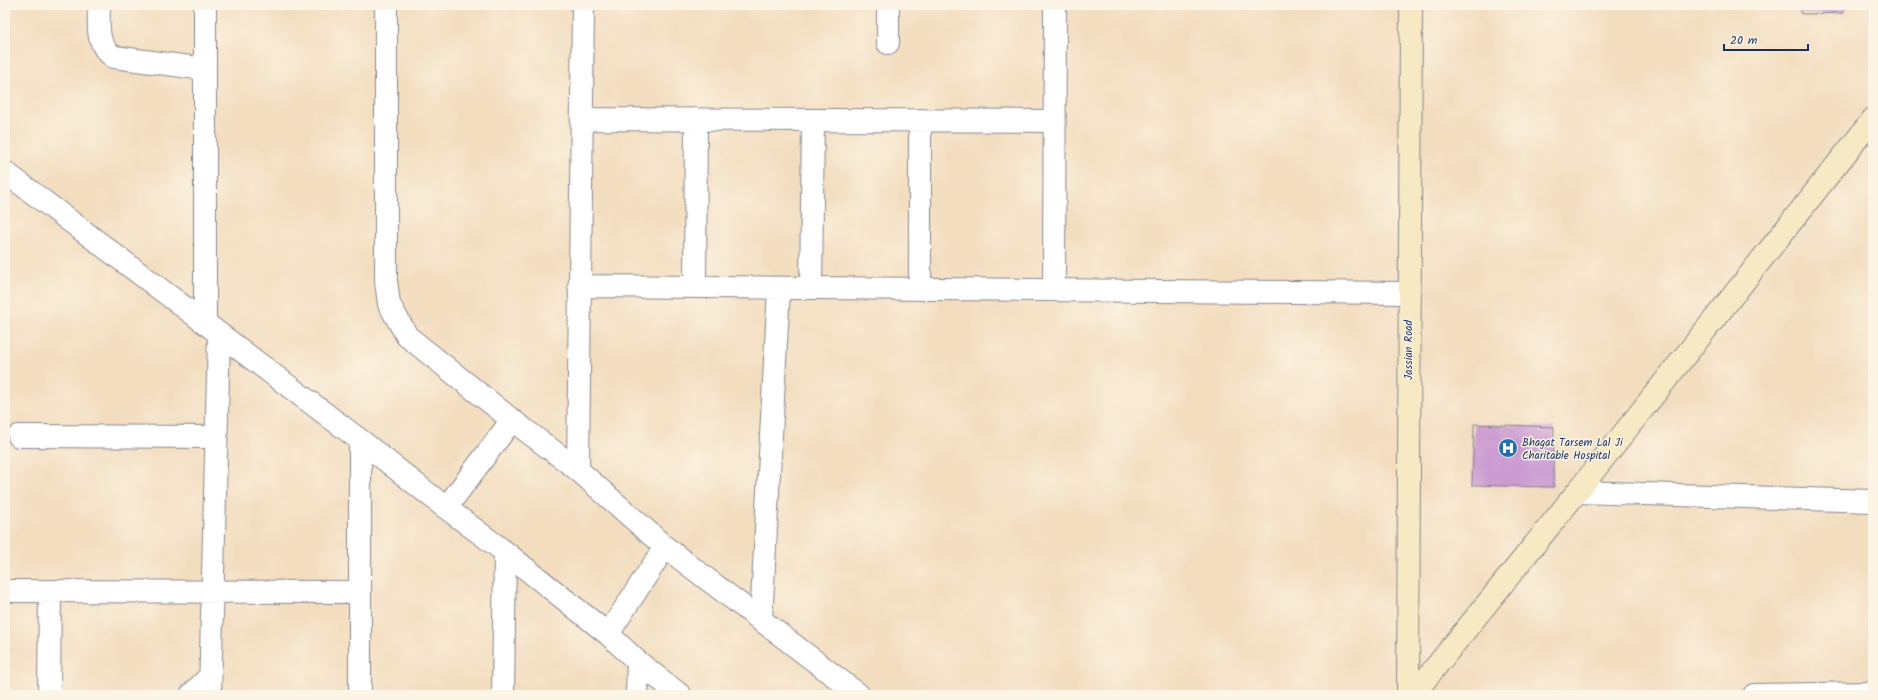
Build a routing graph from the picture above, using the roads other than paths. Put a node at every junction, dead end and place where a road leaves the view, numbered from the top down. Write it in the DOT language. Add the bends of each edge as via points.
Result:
graph roads {
  1 [pos="99,5"];
  2 [pos="205,5"];
  3 [pos="386,5"];
  4 [pos="583,5"];
  5 [pos="888,5"];
  6 [pos="1055,5"];
  7 [pos="1411,5"];
  8 [pos="888,43"];
  9 [pos="205,69"];
  10 [pos="582,119"];
  11 [pos="696,119"];
  12 [pos="1873,119"];
  13 [pos="814,120"];
  14 [pos="920,120"];
  15 [pos="1054,121"];
  16 [pos="5,172"];
  17 [pos="580,286"];
  18 [pos="695,287"];
  19 [pos="779,288"];
  20 [pos="811,288"];
  21 [pos="920,289"];
  22 [pos="1054,290"];
  23 [pos="1408,293"];
  24 [pos="212,329"];
  25 [pos="512,420"];
  26 [pos="19,436"];
  27 [pos="216,437"];
  28 [pos="360,440"];
  29 [pos="578,470"];
  30 [pos="1577,492"];
  31 [pos="1873,501"];
  32 [pos="446,508"];
  33 [pos="665,547"];
  34 [pos="505,552"];
  35 [pos="5,591"];
  36 [pos="50,591"];
  37 [pos="212,591"];
  38 [pos="360,592"];
  39 [pos="761,621"];
  40 [pos="608,634"];
  41 [pos="638,662"];
  42 [pos="210,685"];
  43 [pos="1873,693"];
  44 [pos="858,694"];
  45 [pos="49,695"];
  46 [pos="191,695"];
  47 [pos="360,695"];
  48 [pos="503,695"];
  49 [pos="637,695"];
  50 [pos="680,695"];
  51 [pos="1408,695"];
  52 [pos="1413,695"];
  53 [pos="1754,695"];
  1 -- 9 [label="street" via="101,43 106,52 114,57"];
  2 -- 9 [label="street"];
  3 -- 25 [label="street" via="386,281 389,304 407,336"];
  4 -- 10 [label="street"];
  5 -- 8 [label="street"];
  6 -- 15 [label="street"];
  7 -- 23 [label="street, Jassian Road"];
  9 -- 24 [label="street"];
  10 -- 11 [label="street"];
  10 -- 17 [label="street"];
  11 -- 13 [label="street"];
  11 -- 18 [label="street"];
  12 -- 30 [label="street"];
  13 -- 14 [label="street"];
  13 -- 20 [label="street"];
  14 -- 15 [label="street"];
  14 -- 21 [label="street"];
  15 -- 22 [label="street"];
  16 -- 24 [label="street"];
  17 -- 18 [label="street"];
  17 -- 29 [label="street"];
  18 -- 19 [label="street"];
  19 -- 20 [label="street"];
  19 -- 39 [label="street"];
  20 -- 21 [label="street"];
  21 -- 22 [label="street"];
  22 -- 23 [label="street"];
  23 -- 51 [label="street, Jassian Road"];
  24 -- 27 [label="street"];
  24 -- 28 [label="street"];
  25 -- 29 [label="street"];
  25 -- 32 [label="street"];
  26 -- 27 [label="street"];
  27 -- 37 [label="street"];
  28 -- 32 [label="street"];
  28 -- 38 [label="street"];
  29 -- 33 [label="street"];
  30 -- 31 [label="street"];
  30 -- 52 [label="street"];
  32 -- 34 [label="street"];
  33 -- 39 [label="street"];
  33 -- 40 [label="street"];
  34 -- 40 [label="street"];
  34 -- 48 [label="street"];
  35 -- 36 [label="street"];
  36 -- 37 [label="street"];
  36 -- 45 [label="street"];
  37 -- 38 [label="street"];
  37 -- 42 [label="street"];
  38 -- 47 [label="street"];
  39 -- 44 [label="street"];
  40 -- 41 [label="street"];
  41 -- 49 [label="street"];
  41 -- 50 [label="street"];
  42 -- 46 [label="street"];
  43 -- 53 [label="street"];
}
